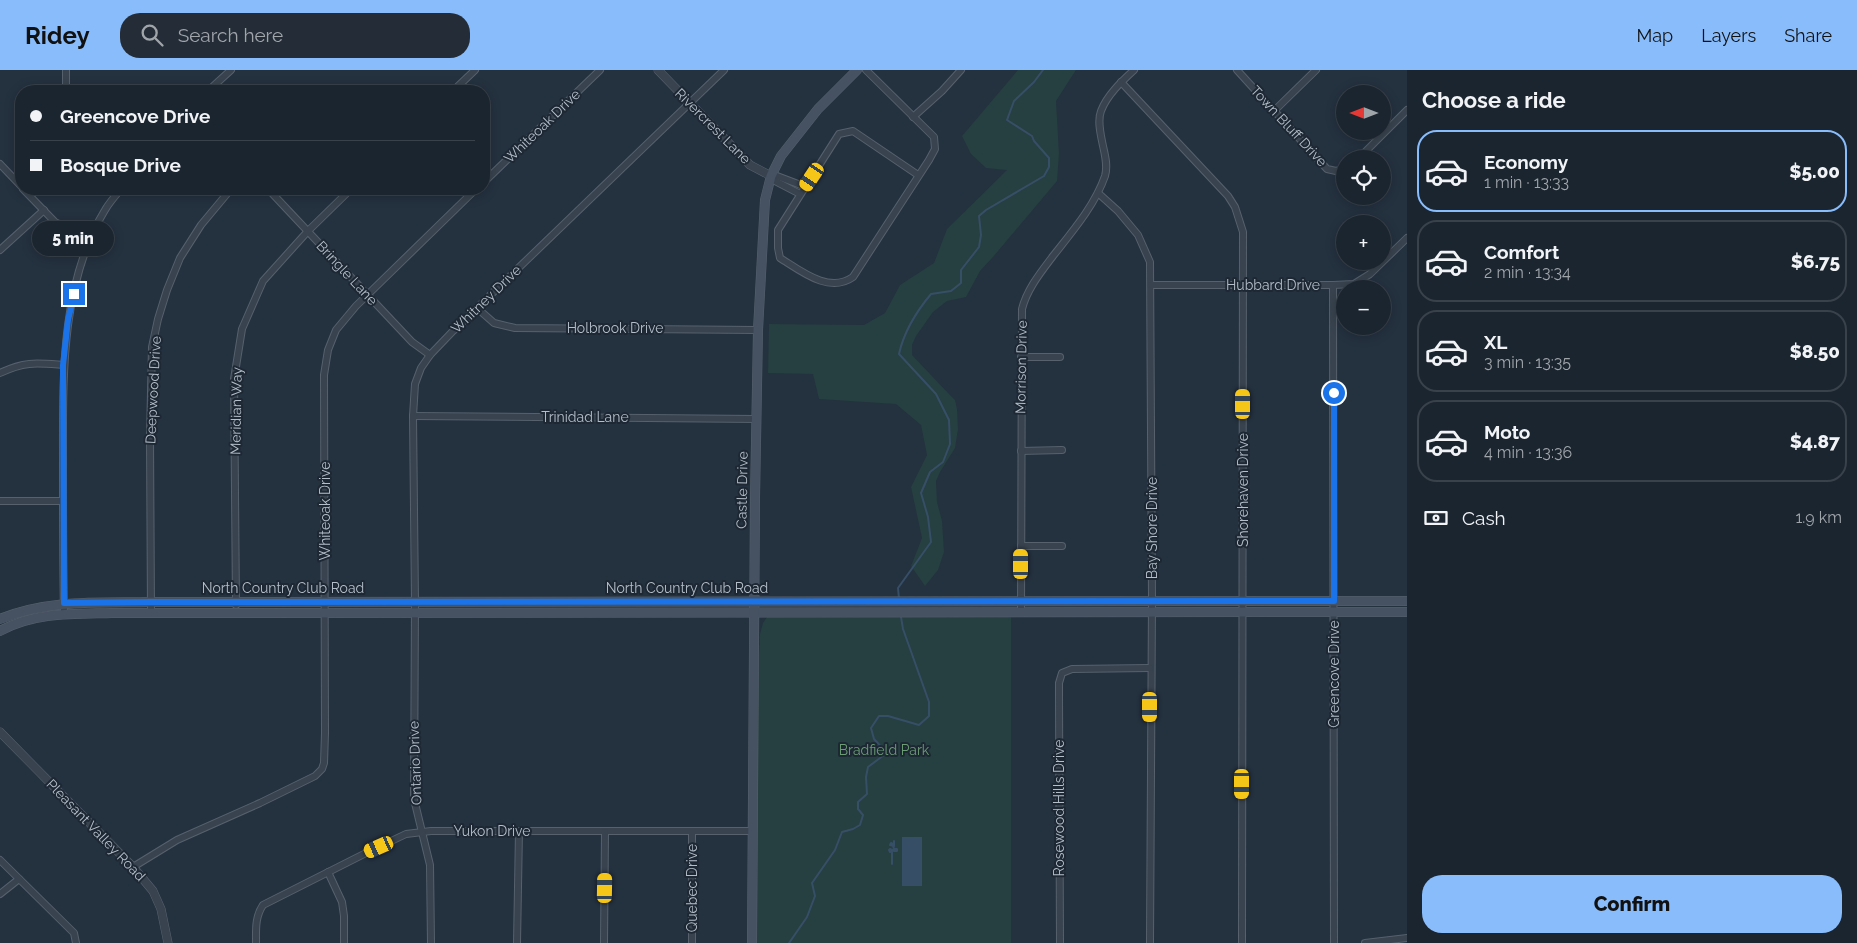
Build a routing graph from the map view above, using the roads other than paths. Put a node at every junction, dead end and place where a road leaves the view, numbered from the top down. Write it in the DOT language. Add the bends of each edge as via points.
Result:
graph roads {
  1 [pos="66,70"];
  2 [pos="231,70"];
  3 [pos="475,70"];
  4 [pos="600,70"];
  5 [pos="658,70"];
  6 [pos="724,70"];
  7 [pos="857,70"];
  8 [pos="866,70"];
  9 [pos="961,70"];
  10 [pos="1134,70"];
  11 [pos="1237,70"];
  12 [pos="1316,70"];
  13 [pos="1121,82"];
  14 [pos="66,85"];
  15 [pos="215,85"];
  16 [pos="459,85"];
  17 [pos="690,103"];
  18 [pos="1407,110"];
  19 [pos="1274,111"];
  20 [pos="913,117"];
  21 [pos="1367,150"];
  22 [pos="0,164"];
  23 [pos="1336,171"];
  24 [pos="918,175"];
  25 [pos="490,176"];
  26 [pos="771,176"];
  27 [pos="15,180"];
  28 [pos="806,186"];
  29 [pos="1098,193"];
  30 [pos="800,194"];
  31 [pos="29,195"];
  32 [pos="116,195"];
  33 [pos="226,195"];
  34 [pos="274,195"];
  35 [pos="345,195"];
  36 [pos="470,195"];
  37 [pos="44,210"];
  38 [pos="308,232"];
  39 [pos="1407,238"];
  40 [pos="90,239"];
  41 [pos="0,250"];
  42 [pos="1151,285"];
  43 [pos="1242,285"];
  44 [pos="1334,285"];
  45 [pos="367,294"];
  46 [pos="477,308"];
  47 [pos="758,330"];
  48 [pos="430,355"];
  49 [pos="1060,356"];
  50 [pos="1021,357"];
  51 [pos="63,365"];
  52 [pos="0,373"];
  53 [pos="413,416"];
  54 [pos="757,419"];
  55 [pos="1062,450"];
  56 [pos="1021,451"];
  57 [pos="63,501"];
  58 [pos="0,502"];
  59 [pos="1021,546"];
  60 [pos="1062,546"];
  61 [pos="1152,600"];
  62 [pos="754,601"];
  63 [pos="954,601"];
  64 [pos="1020,601"];
  65 [pos="1243,601"];
  66 [pos="1334,601"];
  67 [pos="1407,601"];
  68 [pos="151,602"];
  69 [pos="236,602"];
  70 [pos="325,602"];
  71 [pos="415,602"];
  72 [pos="592,602"];
  73 [pos="64,603"];
  74 [pos="325,612"];
  75 [pos="415,612"];
  76 [pos="592,612"];
  77 [pos="754,612"];
  78 [pos="954,612"];
  79 [pos="1020,612"];
  80 [pos="1151,612"];
  81 [pos="1243,612"];
  82 [pos="1334,612"];
  83 [pos="1407,612"];
  84 [pos="151,613"];
  85 [pos="236,613"];
  86 [pos="64,614"];
  87 [pos="0,618"];
  88 [pos="0,631"];
  89 [pos="1150,668"];
  90 [pos="0,732"];
  91 [pos="421,831"];
  92 [pos="519,831"];
  93 [pos="605,832"];
  94 [pos="692,832"];
  95 [pos="753,832"];
  96 [pos="0,860"];
  97 [pos="133,868"];
  98 [pos="328,872"];
  99 [pos="19,879"];
  100 [pos="0,894"];
  101 [pos="1407,938"];
  102 [pos="76,943"];
  103 [pos="168,943"];
  104 [pos="256,943"];
  105 [pos="344,943"];
  106 [pos="431,943"];
  107 [pos="517,943"];
  108 [pos="604,943"];
  109 [pos="692,943"];
  110 [pos="752,943"];
  111 [pos="1060,943"];
  112 [pos="1150,943"];
  113 [pos="1242,943"];
  114 [pos="1334,943"];
  115 [pos="1365,943"];
  1 -- 14 [label="street"];
  2 -- 15 [label="street"];
  3 -- 16 [label="street"];
  4 -- 25 [label="street, Whiteoak Drive"];
  5 -- 17 [label="street, Rivercrest Lane"];
  6 -- 17 [label="street, Whitney Drive"];
  7 -- 26 [label="main road, Castle Drive" via="818,109"];
  8 -- 20 [label="street"];
  9 -- 20 [label="street"];
  10 -- 13 [label="street, Morrison Drive"];
  11 -- 19 [label="street, Town Bluff Drive"];
  12 -- 19 [label="street"];
  13 -- 29 [label="street, Morrison Drive" via="1100,113 1106,174"];
  13 -- 43 [label="street, Shorehaven Drive" via="1235,207 1243,232"];
  17 -- 26 [label="street, Rivercrest Lane" via="750,165"];
  17 -- 46 [label="street, Whitney Drive"];
  18 -- 21 [label="street"];
  19 -- 23 [label="street, Town Bluff Drive" via="1327,169"];
  20 -- 24 [label="street" via="934,137 935,143 935,149"];
  22 -- 27 [label="street"];
  24 -- 28 [label="street" via="852,131 839,134"];
  24 -- 30 [label="street" via="853,277 847,281 816,281 780,258 778,230"];
  26 -- 28 [label="street"];
  26 -- 30 [label="street"];
  26 -- 47 [label="main road, Castle Drive" via="763,221"];
  28 -- 30 [label="street"];
  29 -- 42 [label="street, Bay Shore Drive" via="1138,235 1150,262"];
  29 -- 50 [label="street, Morrison Drive" via="1035,280 1023,304"];
  31 -- 37 [label="street"];
  32 -- 40 [label="street"];
  33 -- 68 [label="street, Deepwood Drive" via="180,258 158,319 152,348"];
  34 -- 38 [label="street, Bringle Lane"];
  35 -- 38 [label="street, Meridian Way"];
  36 -- 45 [label="street, Whiteoak Drive"];
  37 -- 40 [label="street" via="55,222"];
  37 -- 41 [label="street"];
  38 -- 45 [label="street, Bringle Lane"];
  38 -- 69 [label="street, Meridian Way" via="263,281 242,328 234,379"];
  39 -- 44 [label="street, Hubbard Drive" via="1370,274 1354,284"];
  40 -- 51 [label="street" via="76,280"];
  42 -- 43 [label="street, Hubbard Drive"];
  42 -- 61 [label="street, Bay Shore Drive"];
  43 -- 44 [label="street, Hubbard Drive"];
  43 -- 65 [label="street, Shorehaven Drive"];
  44 -- 66 [label="street, Greencove Drive"];
  45 -- 48 [label="street, Bringle Lane" via="412,342"];
  45 -- 70 [label="street, Whiteoak Drive" via="336,330 325,358"];
  46 -- 47 [label="street, Holbrook Drive" via="494,323 515,328"];
  46 -- 48 [label="street, Whitney Drive"];
  47 -- 54 [label="main road, Castle Drive"];
  48 -- 53 [label="street, Whitney Drive" via="416,384"];
  49 -- 50 [label="street"];
  50 -- 56 [label="street, Morrison Drive"];
  51 -- 52 [label="street" via="16,364"];
  51 -- 57 [label="street"];
  53 -- 54 [label="street, Trinidad Lane"];
  53 -- 71 [label="street, Whitney Drive"];
  54 -- 62 [label="main road, Castle Drive"];
  55 -- 56 [label="street"];
  56 -- 59 [label="street, Morrison Drive"];
  57 -- 58 [label="street"];
  57 -- 73 [label="street"];
  59 -- 60 [label="street"];
  59 -- 64 [label="street, Morrison Drive"];
  61 -- 64 [label="main road, North Country Club Road"];
  61 -- 65 [label="main road, North Country Club Road"];
  61 -- 80 [label="street, Bay Shore Drive"];
  62 -- 63 [label="main road, North Country Club Road"];
  62 -- 72 [label="main road, North Country Club Road"];
  62 -- 77 [label="main road, Castle Drive"];
  63 -- 64 [label="main road, North Country Club Road"];
  63 -- 78 [label="main road"];
  64 -- 79 [label="street, Morrison Drive"];
  65 -- 66 [label="main road, North Country Club Road"];
  65 -- 81 [label="street, Shorehaven Drive"];
  66 -- 67 [label="main road, North Country Club Road"];
  66 -- 82 [label="street, Greencove Drive"];
  68 -- 69 [label="main road, North Country Club Road"];
  68 -- 73 [label="main road, North Country Club Road"];
  68 -- 84 [label="street, Deepwood Drive"];
  69 -- 70 [label="main road, North Country Club Road"];
  69 -- 85 [label="street, Meridian Way"];
  70 -- 71 [label="main road, North Country Club Road"];
  70 -- 74 [label="street, Whiteoak Drive"];
  71 -- 72 [label="main road, North Country Club Road"];
  71 -- 75 [label="street, Ontario Drive"];
  72 -- 76 [label="main road"];
  73 -- 86 [label="street"];
  73 -- 87 [label="main road, North Country Club Road"];
  74 -- 75 [label="main road, North Country Club Road"];
  74 -- 85 [label="main road, North Country Club Road"];
  74 -- 97 [label="street, Whiteoak Drive" via="322,769 315,776 260,803 177,840"];
  75 -- 76 [label="main road, North Country Club Road"];
  75 -- 91 [label="street, Ontario Drive" via="414,799"];
  76 -- 77 [label="main road, North Country Club Road"];
  77 -- 78 [label="main road, North Country Club Road"];
  77 -- 95 [label="main road, Castle Drive"];
  78 -- 79 [label="main road, North Country Club Road"];
  79 -- 80 [label="main road, North Country Club Road"];
  80 -- 81 [label="main road, North Country Club Road"];
  80 -- 89 [label="street, Bay Shore Drive"];
  81 -- 82 [label="main road, North Country Club Road"];
  81 -- 113 [label="street, Shorehaven Drive"];
  82 -- 83 [label="main road, North Country Club Road"];
  82 -- 114 [label="street, Greencove Drive"];
  84 -- 85 [label="main road, North Country Club Road"];
  84 -- 86 [label="main road, North Country Club Road"];
  86 -- 88 [label="main road, North Country Club Road" via="26,620"];
  89 -- 111 [label="street, Rosewood Hills Drive" via="1072,669 1062,673 1059,683"];
  89 -- 112 [label="street, Bay Shore Drive"];
  90 -- 97 [label="street, Pleasant Valley Road"];
  91 -- 92 [label="street, Yukon Drive"];
  91 -- 98 [label="street, Yukon Drive" via="406,834"];
  91 -- 106 [label="street, Ontario Drive" via="430,865"];
  92 -- 93 [label="street, Yukon Drive"];
  92 -- 107 [label="street"];
  93 -- 94 [label="street, Yukon Drive"];
  93 -- 108 [label="street"];
  94 -- 95 [label="street, Yukon Drive"];
  94 -- 109 [label="street, Quebec Drive"];
  95 -- 110 [label="main road, Castle Drive"];
  96 -- 99 [label="street"];
  97 -- 103 [label="street, Pleasant Valley Road" via="153,891 161,909"];
  98 -- 104 [label="street, Yukon Drive" via="263,905 258,912"];
  98 -- 105 [label="street" via="342,902"];
  99 -- 100 [label="street"];
  99 -- 102 [label="street" via="74,934"];
  101 -- 115 [label="street"];
}
